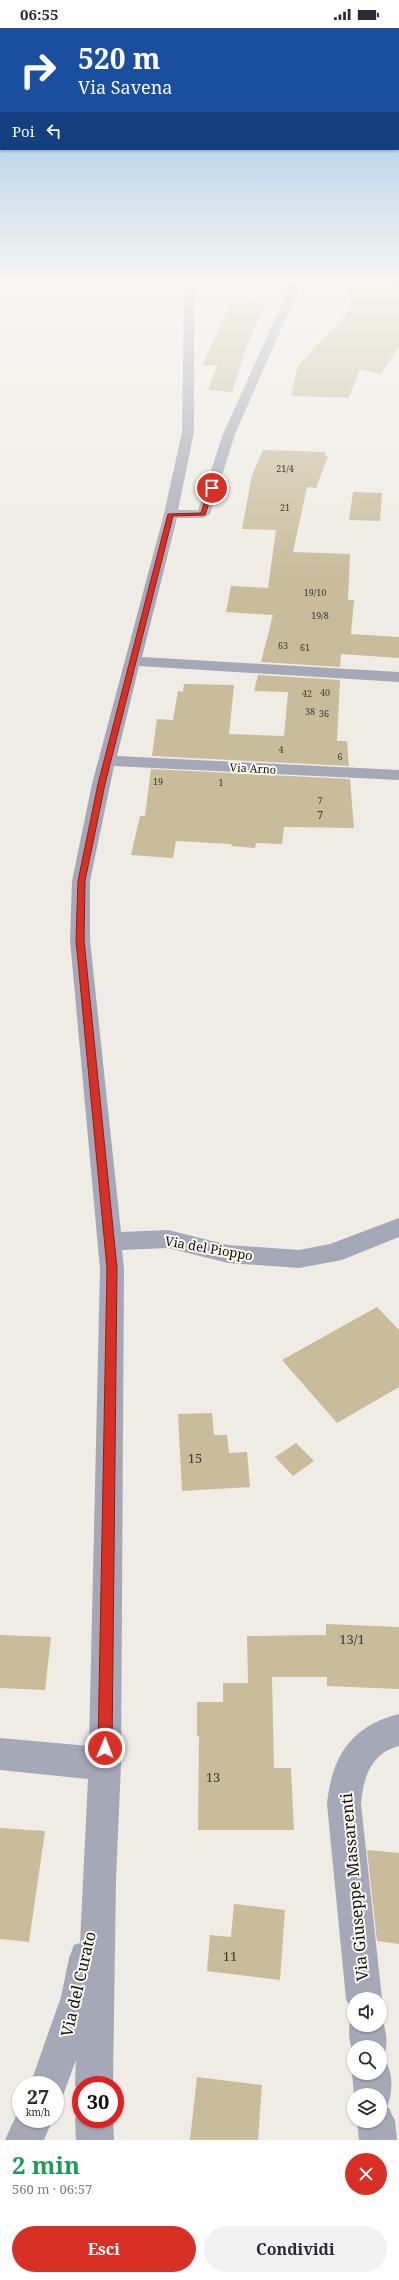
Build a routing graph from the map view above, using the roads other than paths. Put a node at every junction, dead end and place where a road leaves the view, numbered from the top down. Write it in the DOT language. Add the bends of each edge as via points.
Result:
graph roads {
  1 [pos="188,383"];
  2 [pos="252,383"];
  3 [pos="171,514"];
  4 [pos="132,661"];
  5 [pos="399,677"];
  6 [pos="107,761"];
  7 [pos="399,776"];
  8 [pos="399,1227"];
  9 [pos="110,1241"];
  10 [pos="399,1730"];
  11 [pos="0,1754"];
  12 [pos="105,1764"];
  13 [pos="99,1880"];
  14 [pos="363,1992"];
  15 [pos="52,2076"];
  16 [pos="94,2076"];
  17 [pos="30,2128"];
  18 [pos="94,2128"];
  19 [pos="377,2128"];
  20 [pos="24,2140"];
  21 [pos="95,2140"];
  22 [pos="378,2140"];
  1 -- 3 [label="street, Via del Curato" via="188,432"];
  2 -- 3 [label="street" via="229,434 203,514"];
  3 -- 4 [label="street, Via del Curato"];
  4 -- 5 [label="street"];
  4 -- 6 [label="street, Via del Curato"];
  6 -- 7 [label="street, Via Arno"];
  6 -- 9 [label="street, Via del Curato" via="81,881 80,940"];
  8 -- 9 [label="street, Via del Pioppo" via="333,1253 299,1259 228,1254 168,1239"];
  9 -- 12 [label="street, Via del Curato" via="112,1268"];
  10 -- 14 [label="street, Via Giuseppe Massarenti" via="374,1739 360,1752 345,1786 344,1804"];
  11 -- 12 [label="street"];
  12 -- 13 [label="street, Via del Curato"];
  13 -- 15 [label="street, Via del Curato" via="78,1997"];
  13 -- 16 [label="street, Via del Curato"];
  17 -- 20 [label="street"];
  18 -- 21 [label="street"];
  19 -- 22 [label="street"];
}
